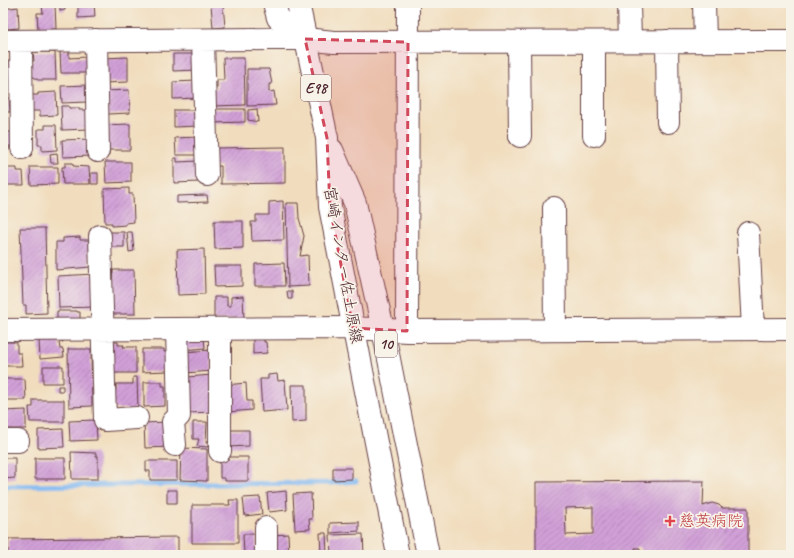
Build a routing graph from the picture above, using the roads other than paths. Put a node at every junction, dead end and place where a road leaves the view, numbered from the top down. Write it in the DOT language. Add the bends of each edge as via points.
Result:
graph roads {
  1 [pos="274,3"];
  2 [pos="298,3"];
  3 [pos="408,3"];
  4 [pos="629,3"];
  5 [pos="704,3"];
  6 [pos="305,39"];
  7 [pos="96,40"];
  8 [pos="203,40"];
  9 [pos="12,41"];
  10 [pos="705,41"];
  11 [pos="791,41"];
  12 [pos="408,42"];
  13 [pos="519,42"];
  14 [pos="594,42"];
  15 [pos="630,42"];
  16 [pos="667,42"];
  17 [pos="668,122"];
  18 [pos="594,135"];
  19 [pos="520,136"];
  20 [pos="327,138"];
  21 [pos="22,148"];
  22 [pos="98,151"];
  23 [pos="207,175"];
  24 [pos="554,208"];
  25 [pos="748,233"];
  26 [pos="100,236"];
  27 [pos="354,328"];
  28 [pos="177,329"];
  29 [pos="220,329"];
  30 [pos="383,329"];
  31 [pos="791,329"];
  32 [pos="3,330"];
  33 [pos="102,330"];
  34 [pos="555,330"];
  35 [pos="753,330"];
  36 [pos="407,331"];
  37 [pos="137,418"];
  38 [pos="174,444"];
  39 [pos="220,451"];
  40 [pos="266,528"];
  41 [pos="266,555"];
  42 [pos="398,555"];
  43 [pos="428,555"];
  1 -- 6 [label="street" via="278,18"];
  2 -- 6 [label="street, E98"];
  3 -- 12 [label="street"];
  4 -- 15 [label="street"];
  5 -- 10 [label="street"];
  6 -- 8 [label="street"];
  6 -- 12 [label="street" via="334,42"];
  6 -- 20 [label="street, E98"];
  7 -- 8 [label="street"];
  7 -- 9 [label="street"];
  7 -- 22 [label="street"];
  8 -- 23 [label="street"];
  9 -- 21 [label="street"];
  10 -- 11 [label="street"];
  10 -- 16 [label="street"];
  12 -- 13 [label="street"];
  12 -- 36 [label="street"];
  13 -- 14 [label="street"];
  13 -- 19 [label="street"];
  14 -- 15 [label="street"];
  14 -- 18 [label="street"];
  15 -- 16 [label="street"];
  16 -- 17 [label="street"];
  20 -- 27 [label="street, 宮崎インター佐土原線 / 10" via="330,207"];
  20 -- 30 [label="street, 宮崎インター佐土原線 / 10" via="355,203"];
  24 -- 34 [label="street"];
  25 -- 35 [label="street"];
  26 -- 33 [label="street"];
  27 -- 29 [label="street"];
  27 -- 30 [label="street"];
  27 -- 42 [label="street, 宮崎インター佐土原線 / 10"];
  28 -- 29 [label="street"];
  28 -- 33 [label="street"];
  28 -- 38 [label="street" via="179,416 173,422"];
  29 -- 39 [label="street"];
  30 -- 36 [label="street"];
  30 -- 43 [label="street, 宮崎インター佐土原線 / 10"];
  31 -- 35 [label="street"];
  32 -- 33 [label="street"];
  33 -- 37 [label="street" via="105,420"];
  34 -- 35 [label="street"];
  34 -- 36 [label="street"];
  40 -- 41 [label="street"];
}
